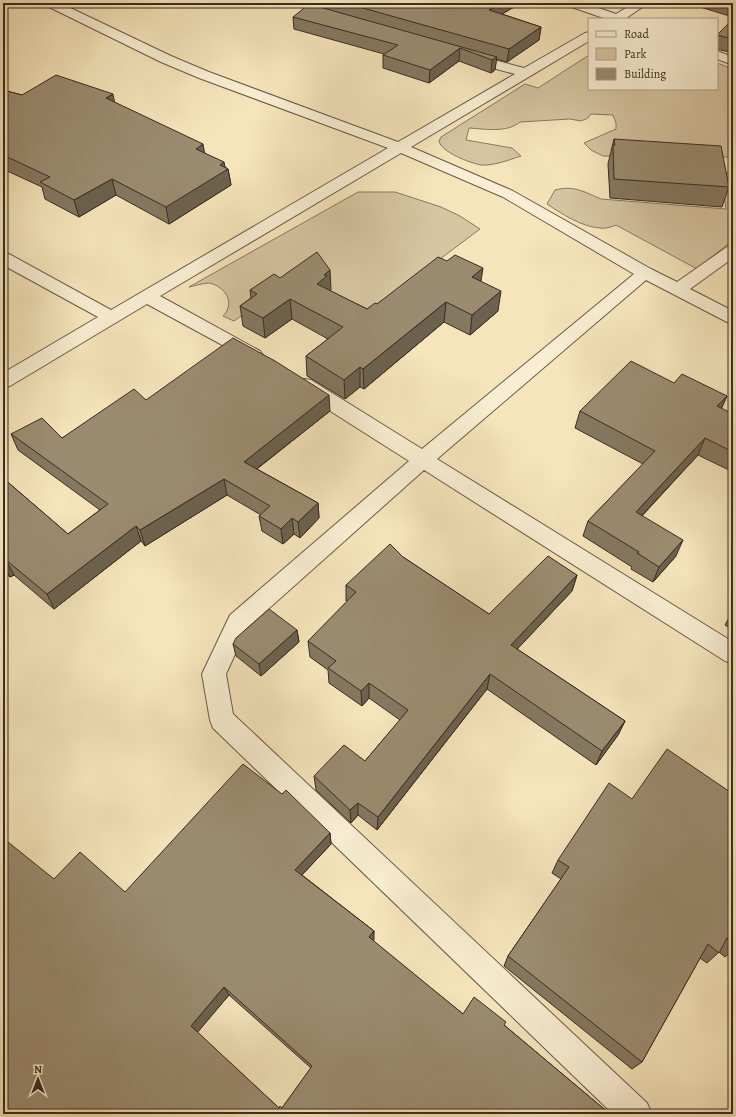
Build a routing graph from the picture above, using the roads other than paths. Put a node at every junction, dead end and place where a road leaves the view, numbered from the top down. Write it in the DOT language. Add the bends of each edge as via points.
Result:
graph roads {
  1 [pos="51,3"];
  2 [pos="573,3"];
  3 [pos="642,3"];
  4 [pos="614,18"];
  5 [pos="619,18"];
  6 [pos="588,37"];
  7 [pos="459,54"];
  8 [pos="718,55"];
  9 [pos="733,61"];
  10 [pos="526,73"];
  11 [pos="401,148"];
  12 [pos="733,250"];
  13 [pos="3,258"];
  14 [pos="645,273"];
  15 [pos="677,290"];
  16 [pos="148,297"];
  17 [pos="111,317"];
  18 [pos="733,318"];
  19 [pos="271,365"];
  20 [pos="291,376"];
  21 [pos="3,381"];
  22 [pos="424,459"];
  23 [pos="733,654"];
  24 [pos="636,1114"];
  1 -- 11 [label="street" via="204,75"];
  2 -- 4 [label="street"];
  3 -- 5 [label="street"];
  6 -- 10 [label="street"];
  7 -- 10 [label="street"];
  8 -- 9 [label="street"];
  10 -- 11 [label="street"];
  11 -- 14 [label="street" via="508,194"];
  11 -- 16 [label="street"];
  12 -- 15 [label="street"];
  13 -- 17 [label="street"];
  14 -- 15 [label="street"];
  14 -- 22 [label="street"];
  15 -- 18 [label="street"];
  16 -- 17 [label="street"];
  16 -- 19 [label="street"];
  17 -- 21 [label="street"];
  20 -- 22 [label="street"];
  22 -- 23 [label="street"];
  22 -- 24 [label="street" via="238,622 214,674 222,720"];
}
